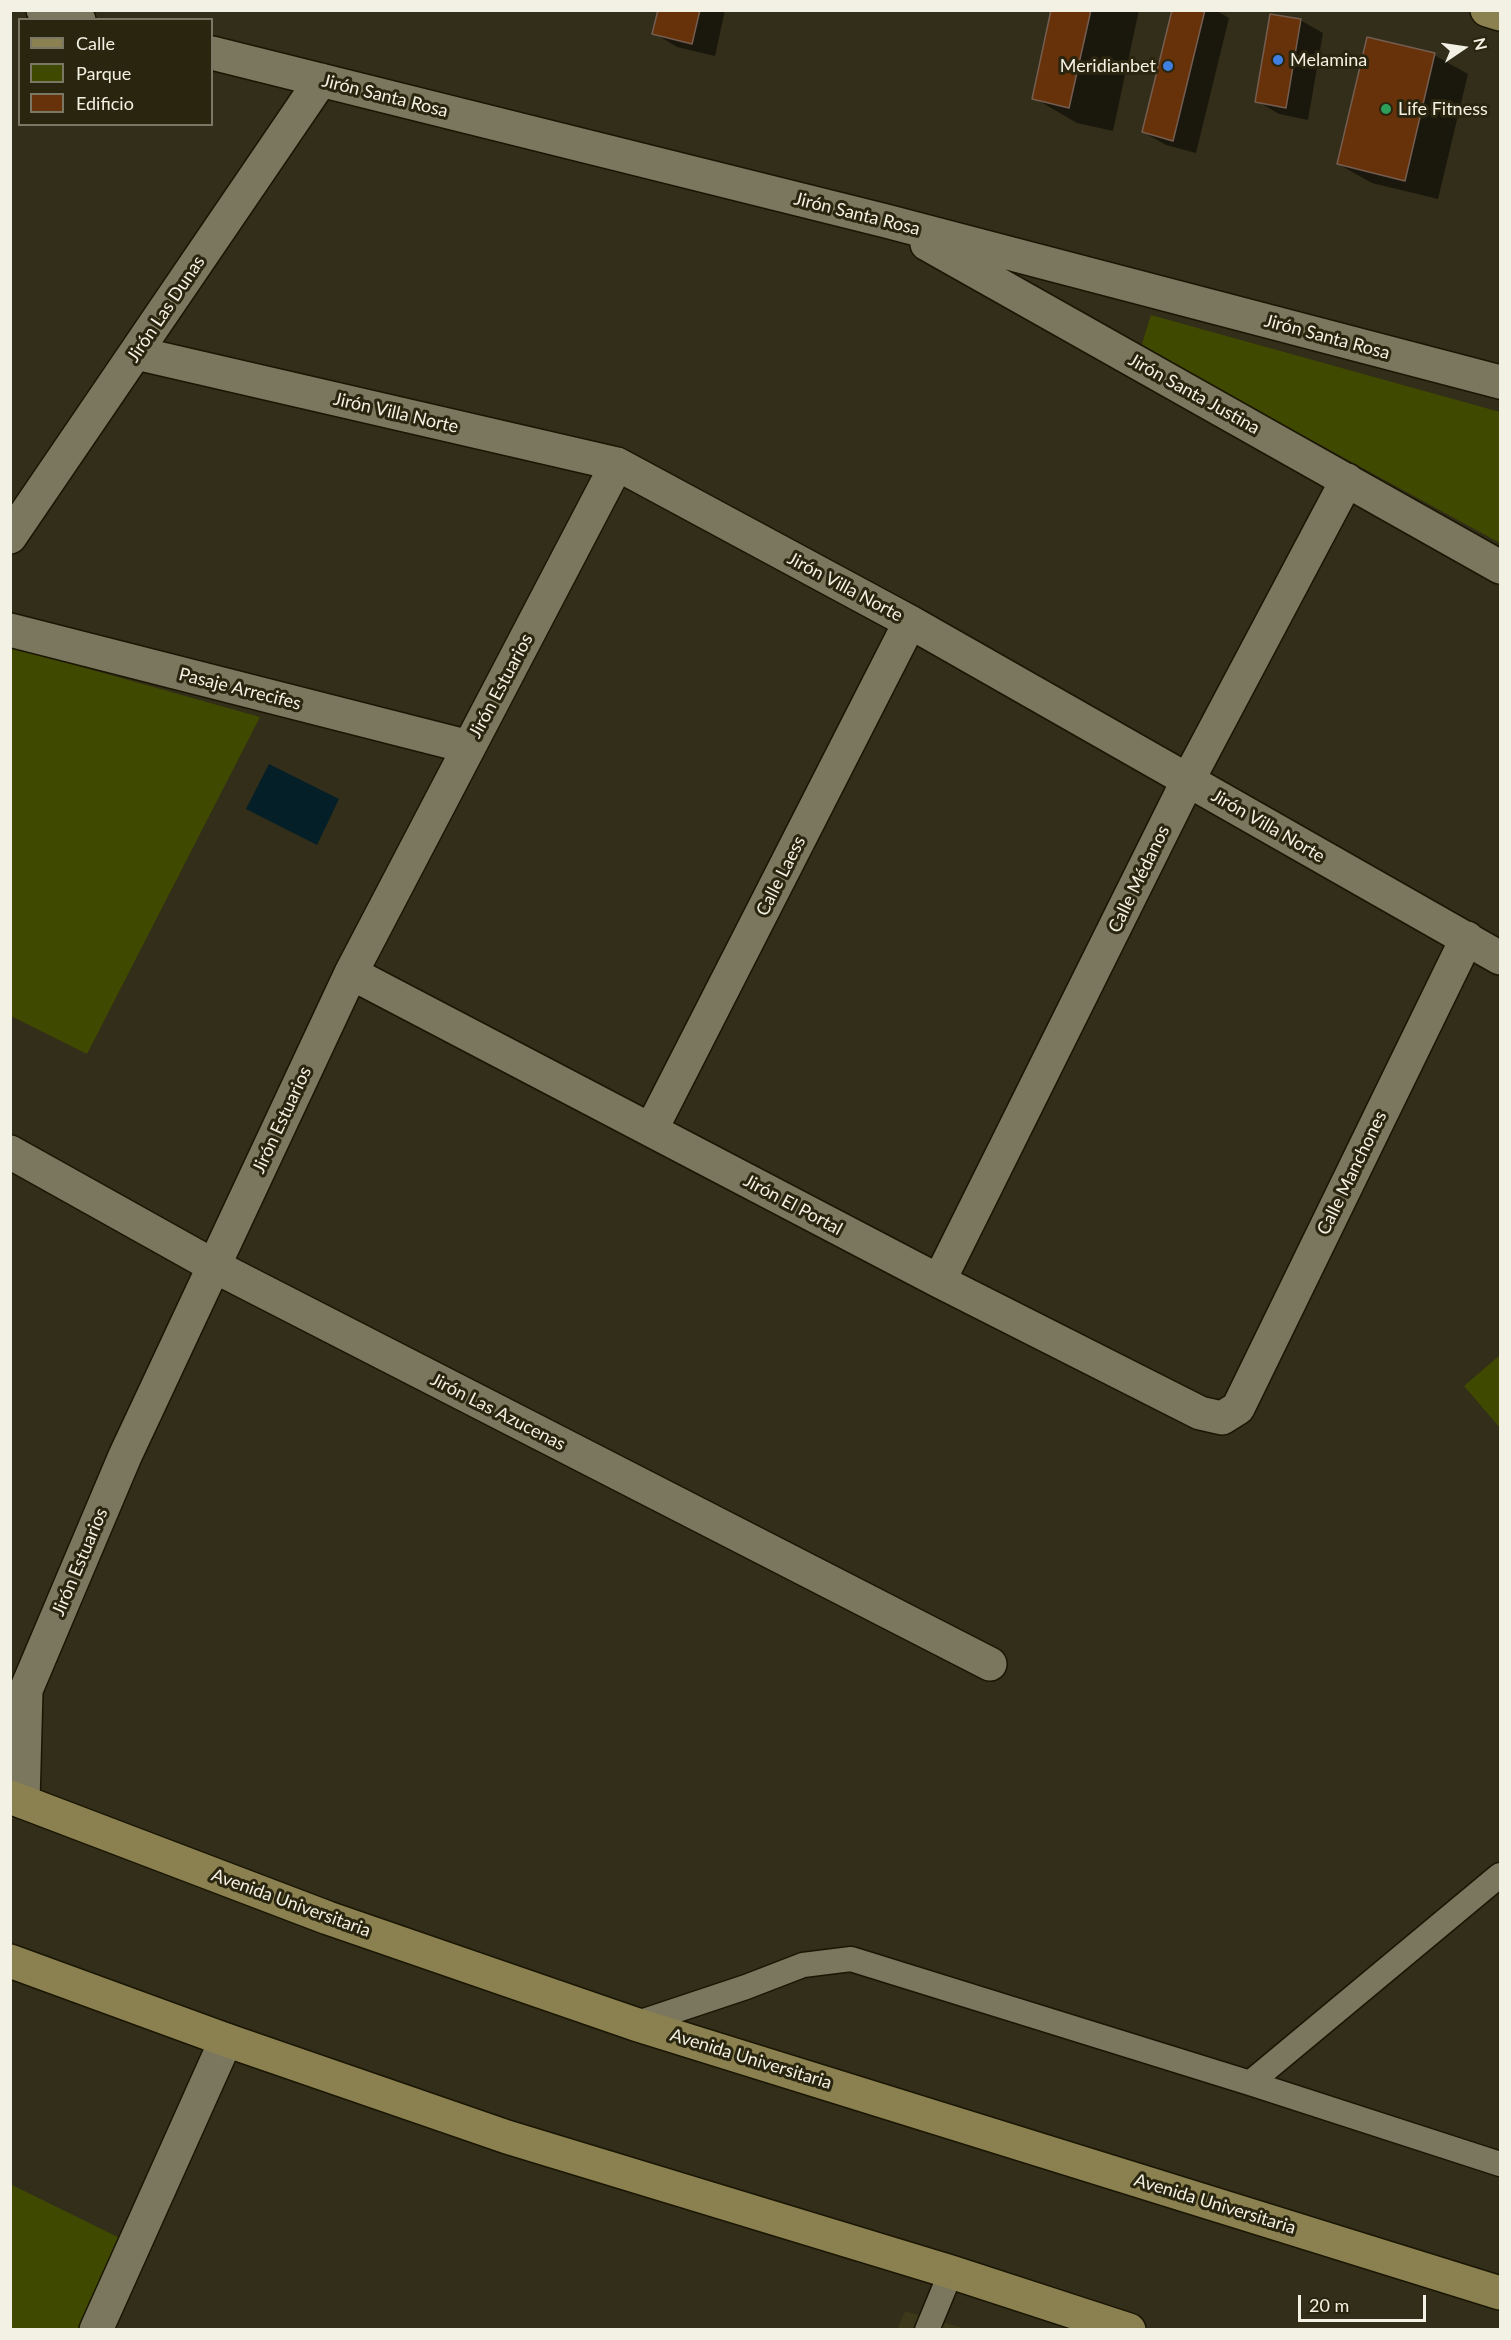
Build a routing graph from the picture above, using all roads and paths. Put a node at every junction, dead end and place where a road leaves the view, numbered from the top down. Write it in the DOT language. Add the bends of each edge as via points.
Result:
graph roads {
  1 [pos="43,10"];
  2 [pos="1487,10"];
  3 [pos="1500,14"];
  4 [pos="72,18"];
  5 [pos="213,53"];
  6 [pos="321,80"];
  7 [pos="886,221"];
  8 [pos="136,353"];
  9 [pos="1500,382"];
  10 [pos="617,464"];
  11 [pos="1347,480"];
  12 [pos="10,537"];
  13 [pos="1500,567"];
  14 [pos="910,622"];
  15 [pos="10,630"];
  16 [pos="469,747"];
  17 [pos="1188,780"];
  18 [pos="1467,938"];
  19 [pos="1500,958"];
  20 [pos="351,973"];
  21 [pos="651,1130"];
  22 [pos="10,1152"];
  23 [pos="214,1266"];
  24 [pos="939,1281"];
  25 [pos="1238,1408"];
  26 [pos="990,1664"];
  27 [pos="17,1800"];
  28 [pos="1500,1875"];
  29 [pos="10,1961"];
  30 [pos="635,2024"];
  31 [pos="226,2040"];
  32 [pos="1250,2083"];
  33 [pos="1500,2164"];
  34 [pos="951,2272"];
  35 [pos="1500,2293"];
  36 [pos="96,2330"];
  37 [pos="927,2330"];
  38 [pos="1129,2330"];
  1 -- 4 [label="street"];
  2 -- 3 [label="main road"];
  5 -- 6 [label="street, Jirón Santa Rosa"];
  6 -- 7 [label="street, Jirón Santa Rosa"];
  6 -- 8 [label="street, Jirón Las Dunas"];
  7 -- 9 [label="street, Jirón Santa Rosa"];
  7 -- 11 [label="street, Jirón Santa Justina"];
  8 -- 10 [label="street, Jirón Villa Norte"];
  8 -- 12 [label="street, Jirón Las Dunas"];
  10 -- 14 [label="street, Jirón Villa Norte"];
  10 -- 16 [label="street, Jirón Estuarios"];
  11 -- 13 [label="street, Jirón Santa Justina"];
  11 -- 17 [label="street, Calle Médanos"];
  14 -- 17 [label="street, Jirón Villa Norte"];
  14 -- 21 [label="street, Calle Laess"];
  15 -- 16 [label="street, Pasaje Arrecifes"];
  16 -- 20 [label="street, Jirón Estuarios"];
  17 -- 18 [label="street, Jirón Villa Norte"];
  17 -- 24 [label="street, Calle Médanos"];
  18 -- 19 [label="street, Jirón Villa Norte"];
  18 -- 25 [label="street, Calle Manchones"];
  20 -- 21 [label="street, Jirón El Portal"];
  20 -- 23 [label="street, Jirón Estuarios"];
  21 -- 24 [label="street, Jirón El Portal"];
  22 -- 23 [label="street, Jirón Las Azucenas"];
  23 -- 26 [label="street, Jirón Las Azucenas"];
  23 -- 27 [label="street, Jirón Estuarios" via="125,1456 26,1690"];
  24 -- 25 [label="street, Jirón El Portal" via="1200,1413 1222,1418"];
  27 -- 30 [label="main road, Avenida Universitaria" via="328,1918"];
  28 -- 32 [label="lane"];
  29 -- 31 [label="main road"];
  30 -- 32 [label="lane" via="803,1965 851,1959"];
  30 -- 35 [label="main road, Avenida Universitaria"];
  31 -- 34 [label="main road" via="507,2138"];
  31 -- 36 [label="street"];
  32 -- 33 [label="lane"];
  34 -- 37 [label="lane"];
  34 -- 38 [label="main road"];
}
